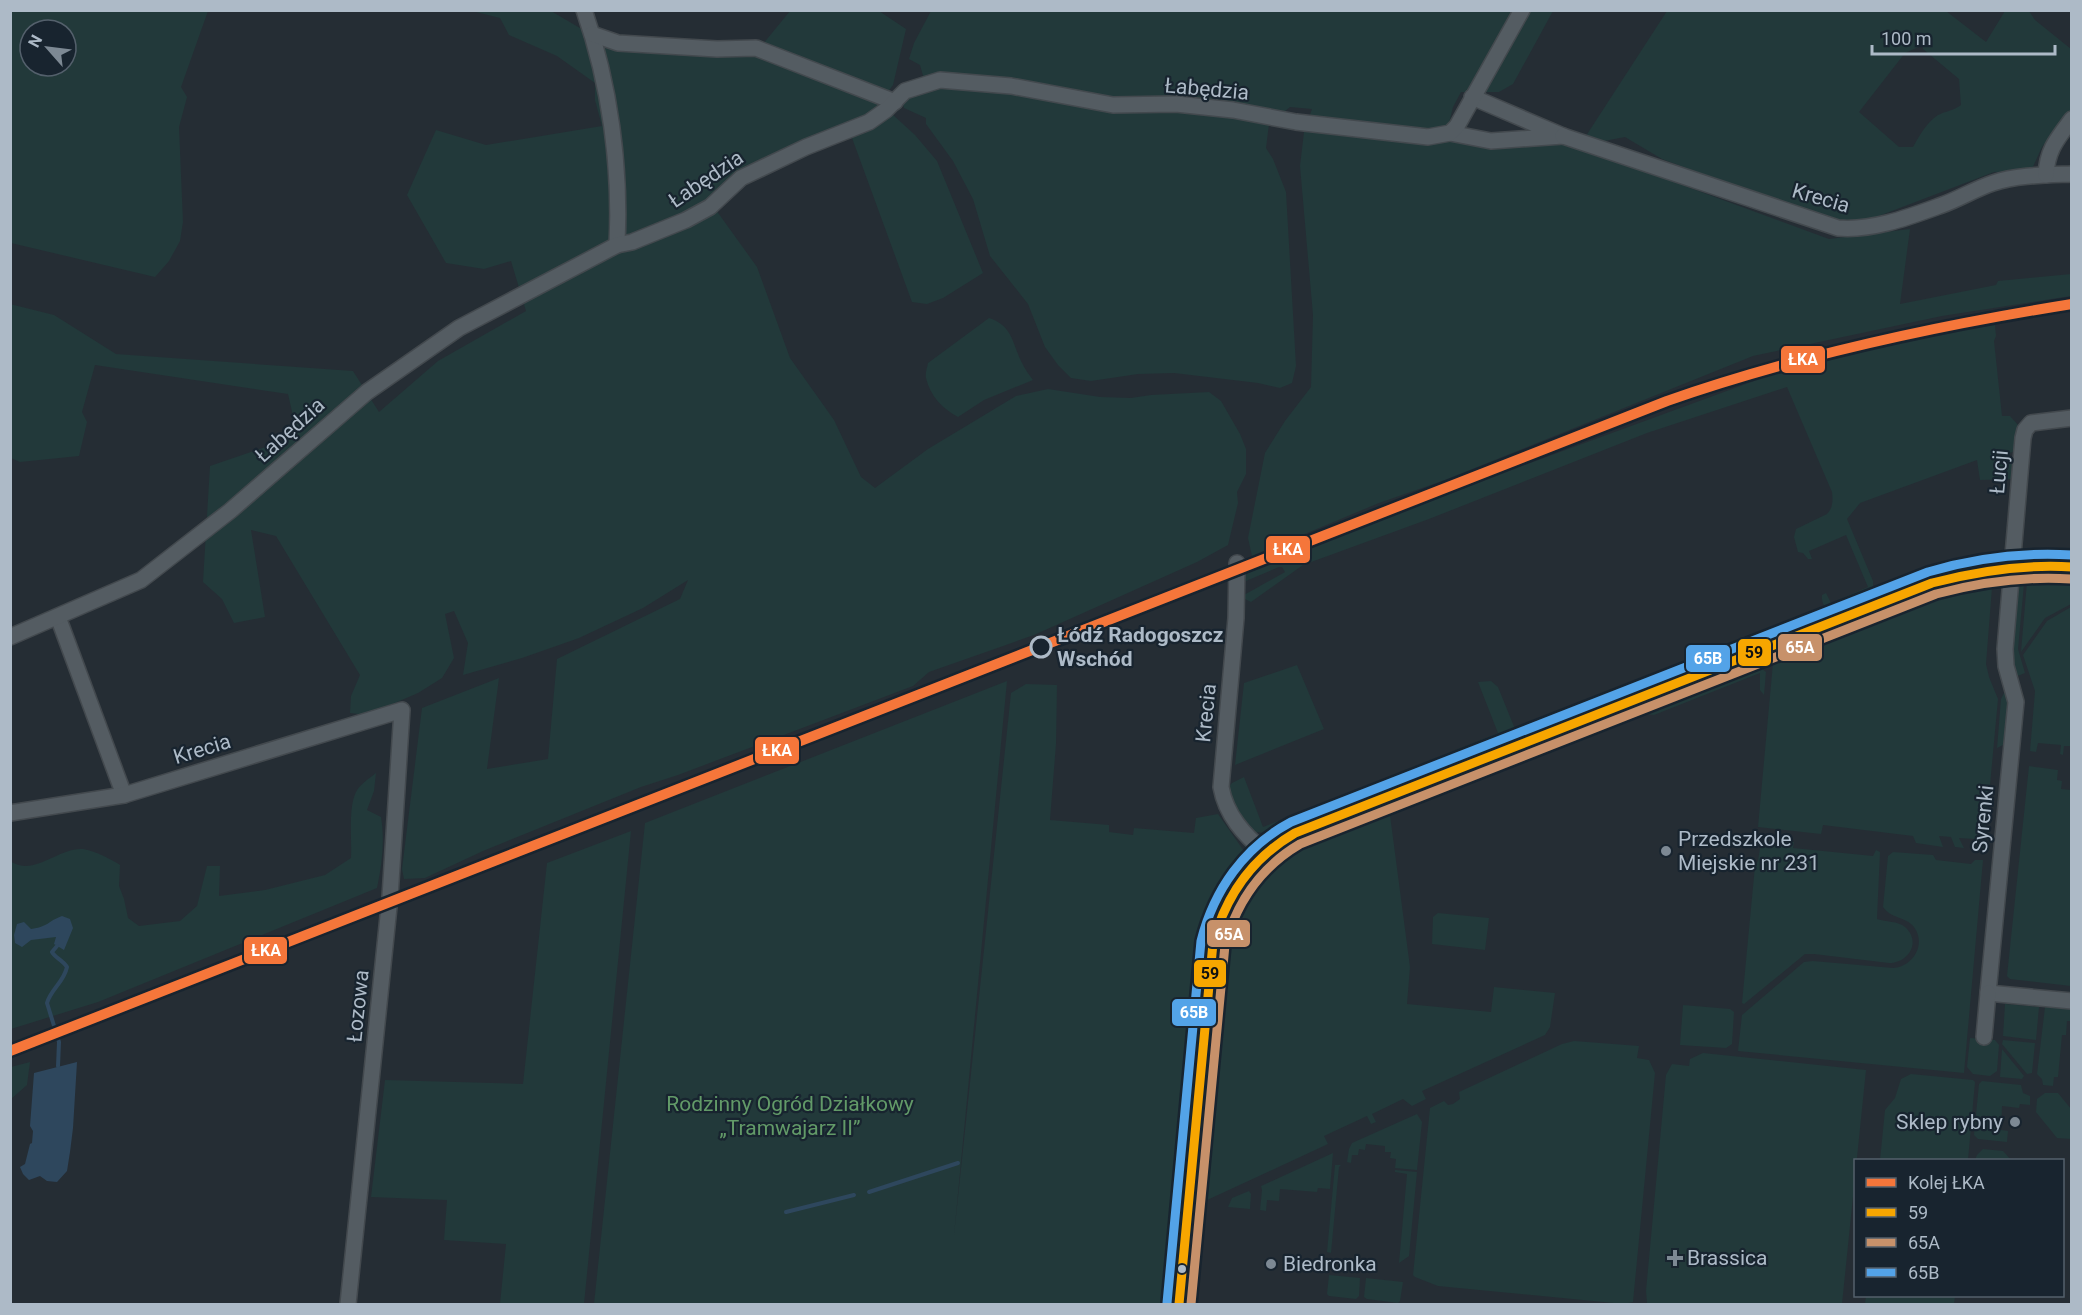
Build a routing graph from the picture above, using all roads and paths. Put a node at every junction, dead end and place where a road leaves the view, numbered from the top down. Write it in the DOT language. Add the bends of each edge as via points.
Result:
graph roads {
  1 [pos="584,10"];
  2 [pos="1522,10"];
  3 [pos="592,34"];
  4 [pos="1472,97"];
  5 [pos="895,102"];
  6 [pos="2072,119"];
  7 [pos="1450,133"];
  8 [pos="1563,136"];
  9 [pos="2072,174"];
  10 [pos="2046,175"];
  11 [pos="617,245"];
  12 [pos="2072,418"];
  13 [pos="1237,563"];
  14 [pos="2012,567"];
  15 [pos="2072,567"];
  16 [pos="58,617"];
  17 [pos="10,637"];
  18 [pos="402,710"];
  19 [pos="124,795"];
  20 [pos="10,813"];
  21 [pos="1265,852"];
  22 [pos="1988,993"];
  23 [pos="2072,1001"];
  24 [pos="1984,1037"];
  25 [pos="348,1305"];
  26 [pos="1179,1305"];
  1 -- 3 [label="street"];
  2 -- 4 [label="street"];
  3 -- 5 [label="street" via="618,43 756,48"];
  3 -- 11 [label="street" via="610,112 618,195"];
  4 -- 7 [label="street"];
  4 -- 8 [label="street, Krecia"];
  5 -- 7 [label="street, Łabędzia" via="905,91 940,81 1011,86 1113,105 1176,104 1428,137"];
  5 -- 11 [label="street, Łabędzia" via="869,122 741,178 710,207 686,220"];
  6 -- 10 [label="street" via="2050,152"];
  7 -- 8 [label="street, Krecia" via="1491,141"];
  8 -- 10 [label="street, Krecia" via="1844,229 1884,224 1993,183"];
  9 -- 10 [label="street, Krecia"];
  11 -- 16 [label="street, Łabędzia" via="459,328 367,392 230,512 141,580"];
  12 -- 14 [label="street, Łucji" via="2031,423 2025,430"];
  13 -- 21 [label="street, Krecia" via="1221,787 1229,814"];
  14 -- 15 [label="street"];
  14 -- 21 [label="street" via="1963,575 1916,589 1295,834"];
  14 -- 22 [label="street, Syrenki" via="2005,656 2016,702"];
  16 -- 17 [label="street, Łabędzia"];
  16 -- 19 [label="street"];
  18 -- 19 [label="street, Krecia"];
  18 -- 25 [label="street, Łozowa" via="390,897"];
  19 -- 20 [label="street, Krecia"];
  21 -- 26 [label="street" via="1226,906 1211,951"];
  22 -- 23 [label="street"];
  22 -- 24 [label="street, Syrenki"];
}
